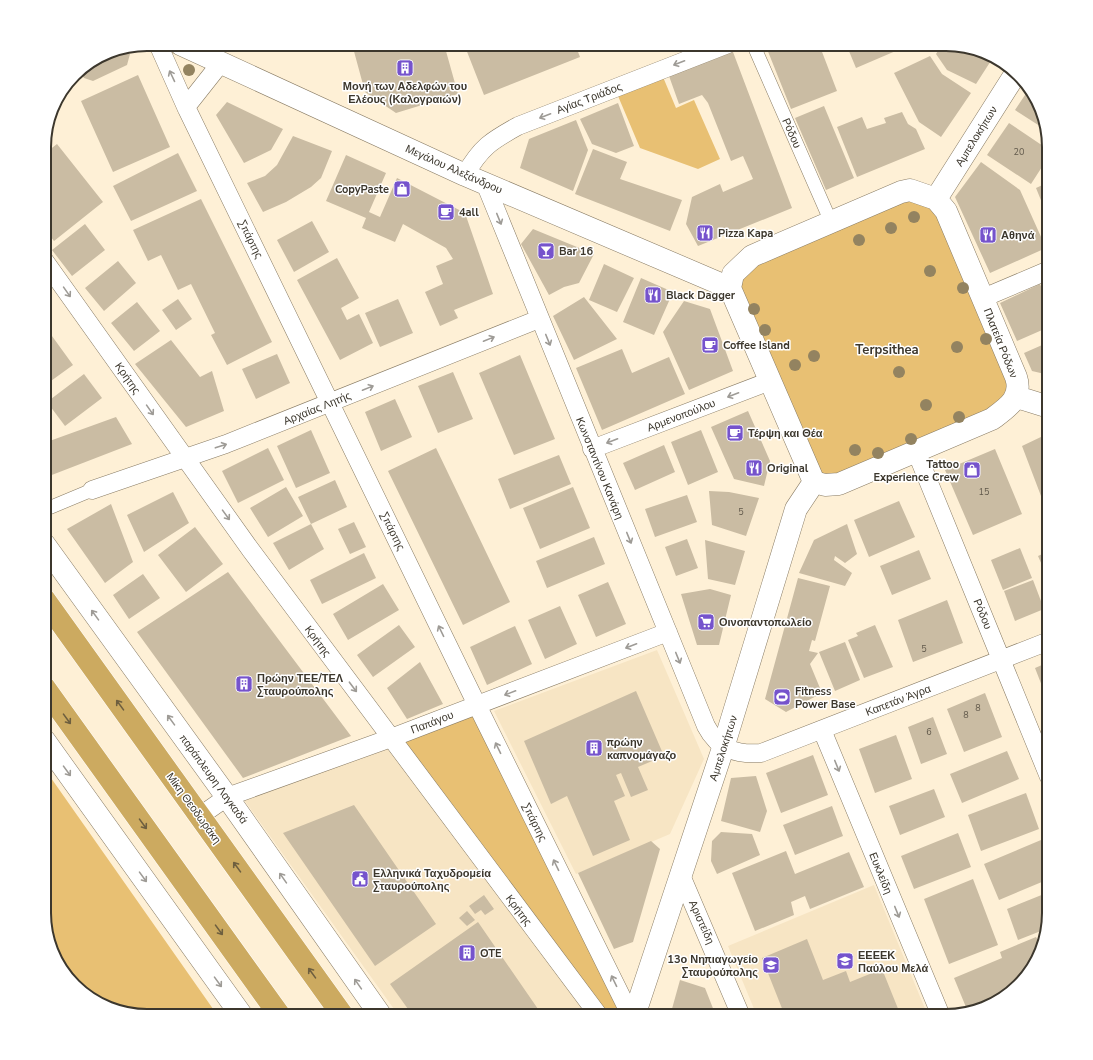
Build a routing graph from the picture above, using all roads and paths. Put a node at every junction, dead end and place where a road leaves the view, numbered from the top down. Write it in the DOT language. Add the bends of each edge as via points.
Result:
graph roads {
  1 [pos="161,51"];
  2 [pos="194,51"];
  3 [pos="710,51"];
  4 [pos="756,51"];
  5 [pos="220,64"];
  6 [pos="1013,79"];
  7 [pos="186,107"];
  8 [pos="475,179"];
  9 [pos="936,199"];
  10 [pos="831,222"];
  11 [pos="51,270"];
  12 [pos="1042,273"];
  13 [pos="730,288"];
  14 [pos="983,298"];
  15 [pos="539,319"];
  16 [pos="770,381"];
  17 [pos="1017,396"];
  18 [pos="331,403"];
  19 [pos="1042,405"];
  20 [pos="592,449"];
  21 [pos="916,451"];
  22 [pos="184,458"];
  23 [pos="814,482"];
  24 [pos="92,490"];
  25 [pos="51,507"];
  26 [pos="51,554"];
  27 [pos="51,609"];
  28 [pos="668,632"];
  29 [pos="1042,644"];
  30 [pos="1002,660"];
  31 [pos="51,697"];
  32 [pos="477,705"];
  33 [pos="822,730"];
  34 [pos="391,738"];
  35 [pos="723,748"];
  36 [pos="51,750"];
  37 [pos="1042,760"];
  38 [pos="227,797"];
  39 [pos="200,816"];
  40 [pos="680,873"];
  41 [pos="237,1009"];
  42 [pos="275,1009"];
  43 [pos="338,1009"];
  44 [pos="376,1009"];
  45 [pos="594,1009"];
  46 [pos="628,1009"];
  47 [pos="636,1009"];
  48 [pos="738,1009"];
  49 [pos="938,1009"];
  7 -- 1 [label="street, Σπάρτης, one-way"];
  2 -- 5 [label="street, Μεγάλου Αλεξάνδρου"];
  3 -- 8 [label="street, Αγίας Τριάδος, one-way" via="518,126 482,149"];
  4 -- 10 [label="street, Ρόδου"];
  5 -- 7 [label="street"];
  5 -- 8 [label="street, Μεγάλου Αλεξάνδρου"];
  6 -- 9 [label="street, Αμπελοκήπων"];
  7 -- 18 [label="street, Σπάρτης"];
  8 -- 13 [label="street, Μεγάλου Αλεξάνδρου"];
  8 -- 15 [label="street, Κωνσταντίνου Κανάρη, one-way"];
  9 -- 10 [label="street" via="915,190 905,190"];
  9 -- 14 [label="street, Πλατεία Ρόδων" via="946,211"];
  10 -- 13 [label="street" via="752,256 733,274"];
  11 -- 22 [label="street, Κρήτης, one-way"];
  12 -- 14 [label="street"];
  13 -- 16 [label="street"];
  14 -- 17 [label="street, Πλατεία Ρόδων" via="1016,377"];
  18 -- 15 [label="street, Αρχαίας Λητής, one-way"];
  15 -- 20 [label="street, Κωνσταντίνου Κανάρη, one-way"];
  16 -- 20 [label="street, Αρμενοπούλου, one-way"];
  16 -- 23 [label="street"];
  17 -- 19 [label="street"];
  17 -- 21 [label="street" via="1011,405 992,419"];
  22 -- 18 [label="street, Αρχαίας Λητής, one-way"];
  32 -- 18 [label="street, Σπάρτης, one-way"];
  20 -- 28 [label="street, Κωνσταντίνου Κανάρη, one-way"];
  21 -- 23 [label="street" via="839,484 825,485"];
  21 -- 30 [label="street, Ρόδου"];
  22 -- 24 [label="street, Αρχαίας Λητής"];
  22 -- 34 [label="street, Κρήτης, one-way"];
  23 -- 35 [label="street, Αμπελοκήπων" via="796,509"];
  24 -- 25 [label="street"];
  38 -- 26 [label="street, παράπλευρη Λαγκαδά, one-way"];
  39 -- 27 [label="highway, Μίκη Θεοδωράκη, one-way"];
  28 -- 32 [label="street, Παπάγου, one-way"];
  28 -- 35 [label="street, Κωνσταντίνου Κανάρη, one-way" via="706,726"];
  29 -- 30 [label="street, Καπετάν Άγρα"];
  30 -- 33 [label="street, Καπετάν Άγρα"];
  30 -- 37 [label="street, Ρόδου"];
  31 -- 42 [label="highway, one-way"];
  32 -- 34 [label="street, Παπάγου"];
  46 -- 32 [label="street, Σπάρτης, one-way"];
  33 -- 35 [label="street, Καπετάν Άγρα" via="761,753 750,754"];
  33 -- 49 [label="street, Ευκλείδη, one-way"];
  34 -- 38 [label="street, Παπάγου"];
  34 -- 45 [label="street, Κρήτης"];
  35 -- 40 [label="street, Αμπελοκήπων"];
  36 -- 41 [label="street, one-way"];
  38 -- 39 [label="street, Παπάγου"];
  44 -- 38 [label="street, παράπλευρη Λαγκαδά, one-way"];
  43 -- 39 [label="highway, Μίκη Θεοδωράκη, one-way"];
  40 -- 47 [label="street, Αμπελοκήπων"];
  40 -- 48 [label="street, Αριστείδη"];
}
